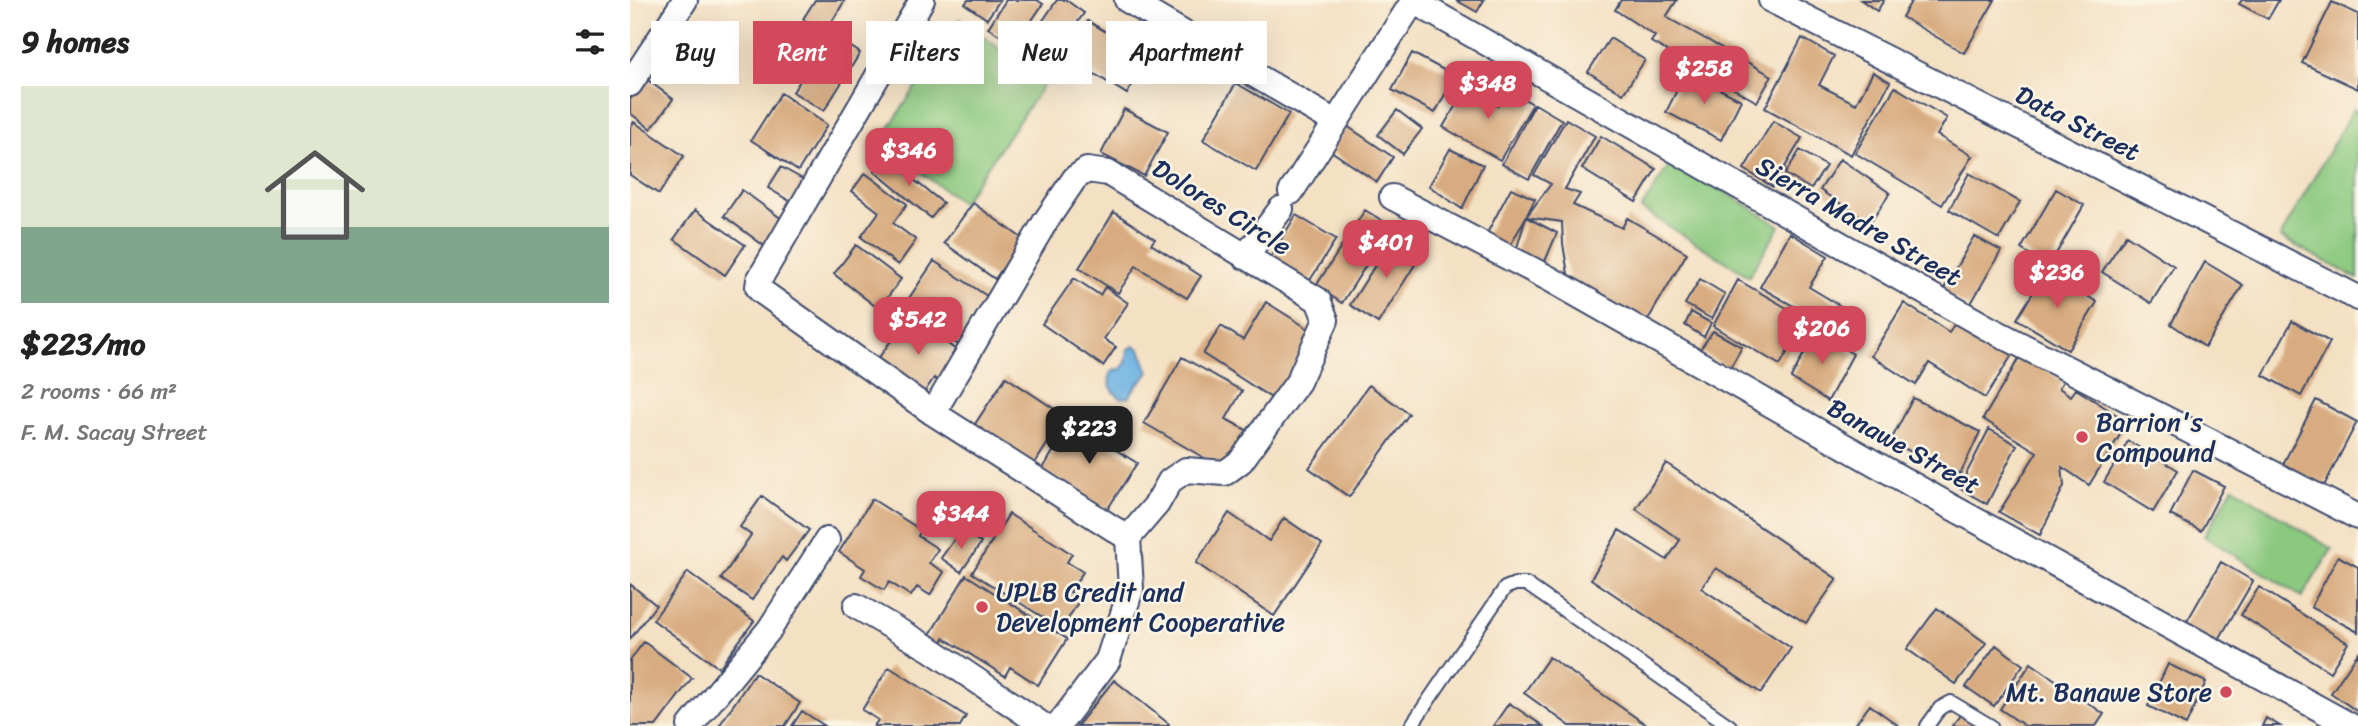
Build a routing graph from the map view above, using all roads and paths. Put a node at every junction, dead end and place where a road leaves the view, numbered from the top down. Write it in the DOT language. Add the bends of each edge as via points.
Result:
graph roads {
  1 [pos="685,0"];
  2 [pos="922,0"];
  3 [pos="1127,0"];
  4 [pos="1771,0"];
  5 [pos="1413,1"];
  6 [pos="630,84"];
  7 [pos="1335,122"];
  8 [pos="1392,197"];
  9 [pos="1245,257"];
  10 [pos="2358,298"];
  11 [pos="933,413"];
  12 [pos="2358,517"];
  13 [pos="1128,538"];
  14 [pos="827,540"];
  15 [pos="856,606"];
  16 [pos="690,726"];
  17 [pos="1044,726"];
  18 [pos="1058,726"];
  19 [pos="1411,726"];
  20 [pos="1730,726"];
  21 [pos="1927,726"];
  22 [pos="1991,726"];
  23 [pos="2351,726"];
  1 -- 6 [label="street"];
  2 -- 11 [label="street" via="758,287"];
  3 -- 7 [label="street"];
  4 -- 10 [label="street, Data Street"];
  5 -- 7 [label="street"];
  5 -- 12 [label="street, Sierra Madre Street" via="1986,327"];
  7 -- 9 [label="street"];
  8 -- 23 [label="street, Banawe Street" via="1550,279"];
  9 -- 11 [label="street, Dolores Circle" via="1108,173 1087,170 1075,178 1045,222"];
  9 -- 13 [label="street, Dolores Circle" via="1318,300 1326,320 1317,343 1298,382 1241,461 1225,473 1186,470 1178,475"];
  11 -- 13 [label="street"];
  13 -- 18 [label="street" via="1131,589 1108,660"];
  14 -- 16 [label="street" via="769,630"];
  15 -- 17 [label="street" via="930,649"];
  19 -- 20 [label="lane" via="1505,588 1515,584 1526,584"];
  21 -- 22 [label="lane" via="1940,708 1951,702"];
}
